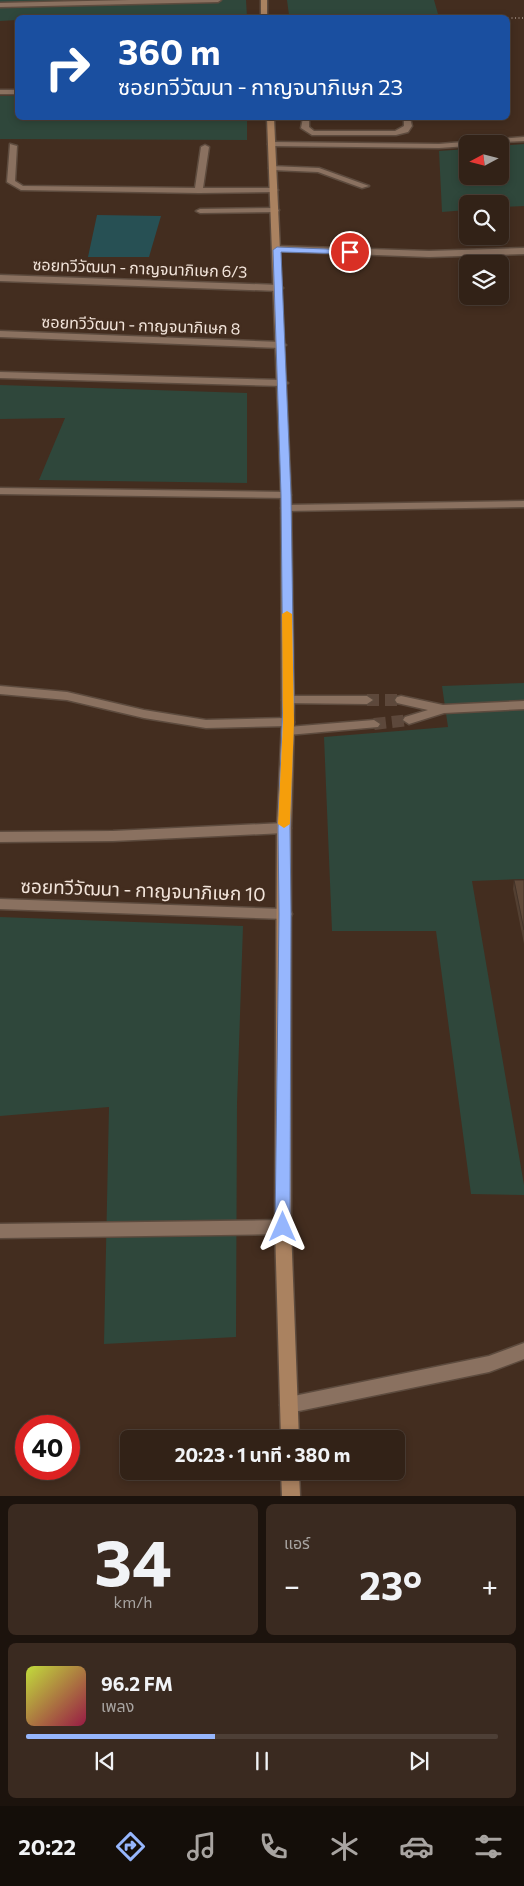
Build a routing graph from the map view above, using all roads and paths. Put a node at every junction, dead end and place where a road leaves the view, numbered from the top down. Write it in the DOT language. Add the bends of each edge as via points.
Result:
graph roads {
  1 [pos="218,0"];
  2 [pos="264,0"];
  3 [pos="0,6"];
  4 [pos="264,15"];
  5 [pos="510,18"];
  6 [pos="524,18"];
  7 [pos="0,92"];
  8 [pos="15,92"];
  9 [pos="270,120"];
  10 [pos="306,120"];
  11 [pos="408,120"];
  12 [pos="524,139"];
  13 [pos="272,144"];
  14 [pos="13,146"];
  15 [pos="206,147"];
  16 [pos="0,162"];
  17 [pos="12,162"];
  18 [pos="273,168"];
  19 [pos="365,186"];
  20 [pos="274,190"];
  21 [pos="199,191"];
  22 [pos="275,210"];
  23 [pos="200,211"];
  24 [pos="277,250"];
  25 [pos="524,251"];
  26 [pos="0,278"];
  27 [pos="279,288"];
  28 [pos="0,334"];
  29 [pos="281,345"];
  30 [pos="0,375"];
  31 [pos="283,383"];
  32 [pos="0,491"];
  33 [pos="286,501"];
  34 [pos="524,504"];
  35 [pos="0,690"];
  36 [pos="288,700"];
  37 [pos="368,700"];
  38 [pos="401,700"];
  39 [pos="524,705"];
  40 [pos="443,708"];
  41 [pos="409,720"];
  42 [pos="374,724"];
  43 [pos="288,727"];
  44 [pos="284,828"];
  45 [pos="0,837"];
  46 [pos="0,904"];
  47 [pos="285,914"];
  48 [pos="283,1227"];
  49 [pos="0,1231"];
  50 [pos="524,1352"];
  51 [pos="289,1406"];
  52 [pos="290,1430"];
  53 [pos="290,1480"];
  54 [pos="291,1496"];
  1 -- 3 [label="street"];
  2 -- 4 [label="street"];
  5 -- 6 [label="path"];
  7 -- 8 [label="street"];
  9 -- 13 [label="street"];
  10 -- 11 [label="street" via="305,128 312,133 327,134 396,133 405,130"];
  12 -- 13 [label="street" via="439,146"];
  13 -- 18 [label="street"];
  14 -- 17 [label="street"];
  15 -- 21 [label="street"];
  16 -- 17 [label="street"];
  17 -- 21 [label="street" via="11,182 22,188"];
  18 -- 19 [label="street" via="319,170"];
  18 -- 20 [label="street"];
  20 -- 21 [label="street"];
  20 -- 22 [label="street"];
  22 -- 23 [label="street"];
  22 -- 24 [label="street"];
  24 -- 25 [label="street" via="429,254"];
  24 -- 27 [label="street"];
  26 -- 27 [label="street, ซอยทวีวัฒนา - กาญจนาภิเษก 6/3"];
  27 -- 29 [label="street"];
  28 -- 29 [label="street, ซอยทวีวัฒนา - กาญจนาภิเษก 8"];
  29 -- 31 [label="street"];
  30 -- 31 [label="street"];
  31 -- 33 [label="street"];
  32 -- 33 [label="street"];
  33 -- 34 [label="street"];
  33 -- 36 [label="street"];
  35 -- 43 [label="street" via="67,696 206,724"];
  36 -- 37 [label="street"];
  36 -- 43 [label="street"];
  38 -- 40 [label="street"];
  39 -- 40 [label="street"];
  40 -- 41 [label="street"];
  42 -- 43 [label="street"];
  43 -- 44 [label="street"];
  44 -- 45 [label="street" via="113,836"];
  44 -- 47 [label="street"];
  46 -- 47 [label="street, ซอยทวีวัฒนา - กาญจนาภิเษก 10"];
  47 -- 48 [label="street"];
  48 -- 49 [label="street"];
  48 -- 51 [label="street"];
  50 -- 51 [label="street" via="489,1364"];
  51 -- 52 [label="street"];
  53 -- 54 [label="street"];
}
